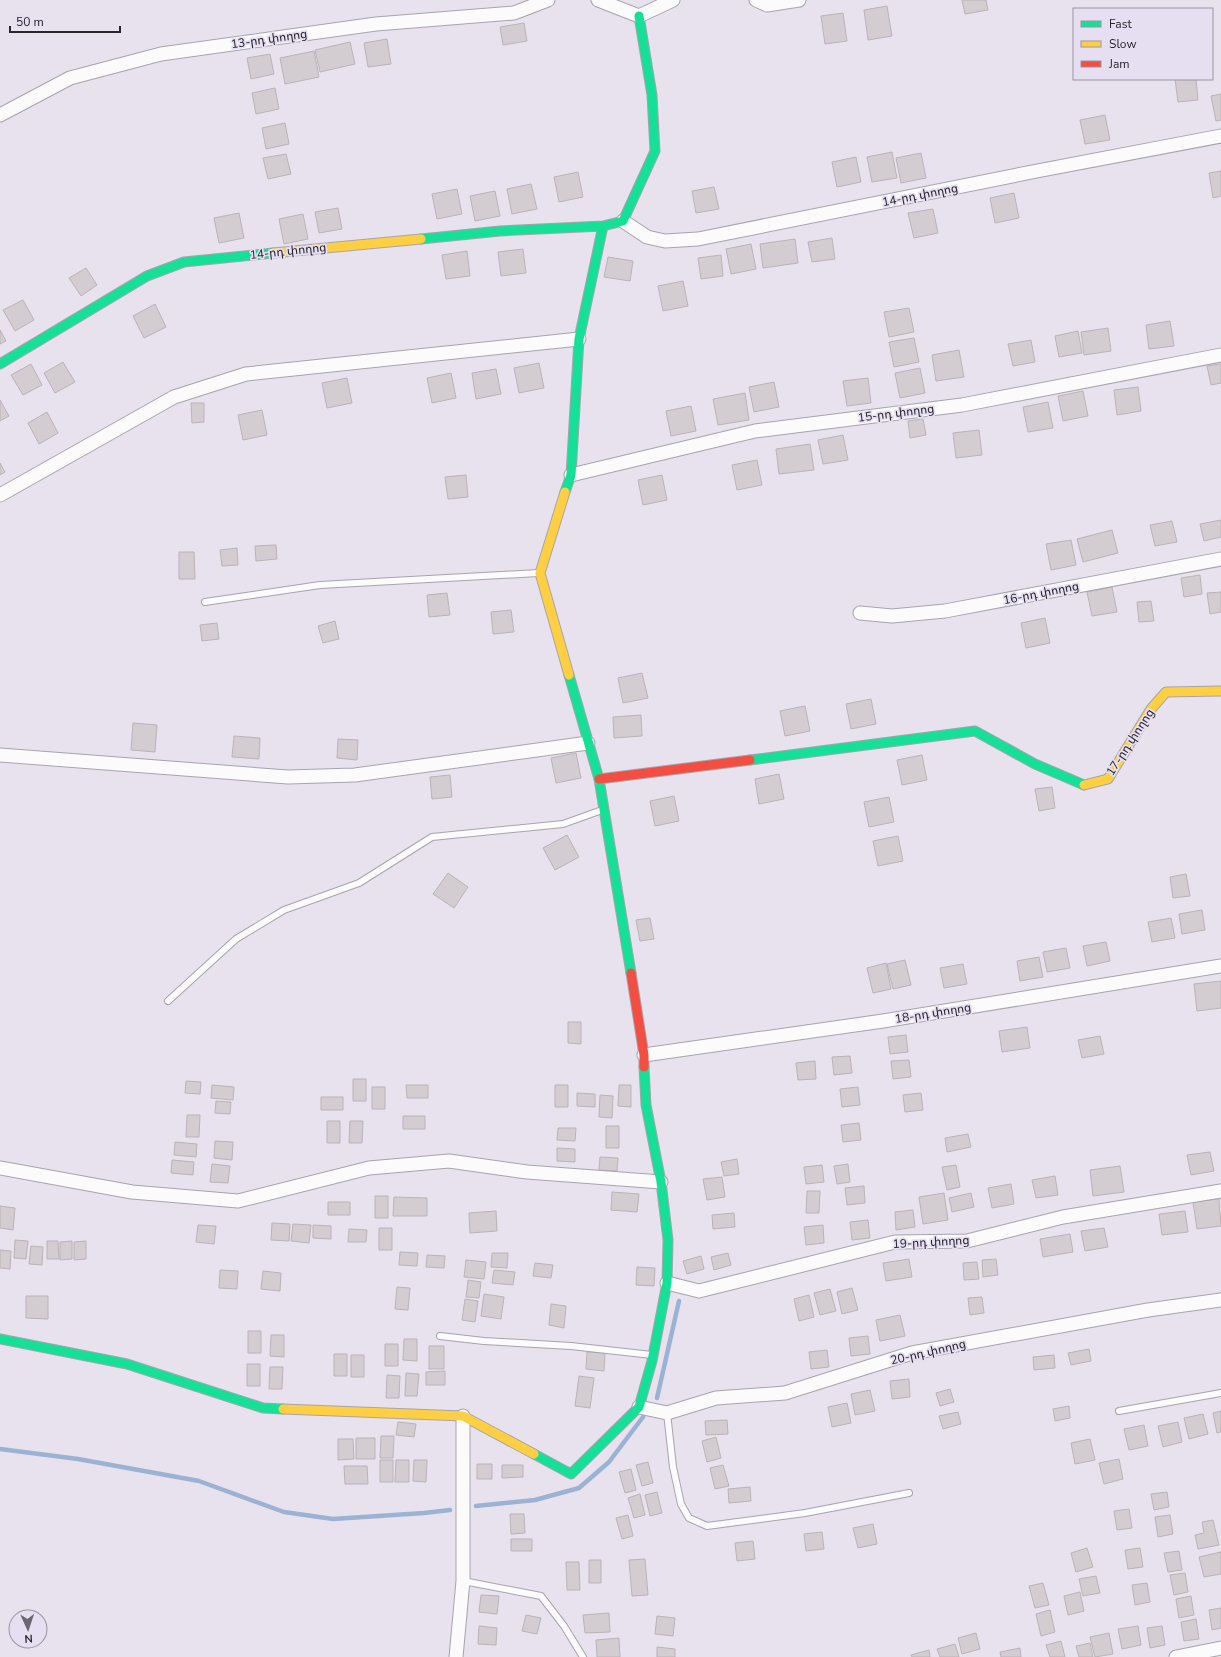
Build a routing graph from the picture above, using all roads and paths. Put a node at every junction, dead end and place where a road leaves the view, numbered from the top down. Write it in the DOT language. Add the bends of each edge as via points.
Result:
graph roads {
  1 [pos="548,0"];
  2 [pos="598,0"];
  3 [pos="673,0"];
  4 [pos="756,0"];
  5 [pos="799,0"];
  6 [pos="640,16"];
  7 [pos="0,115"];
  8 [pos="1221,136"];
  9 [pos="623,221"];
  10 [pos="603,226"];
  11 [pos="578,338"];
  12 [pos="1221,355"];
  13 [pos="0,364"];
  14 [pos="571,475"];
  15 [pos="0,495"];
  16 [pos="1221,559"];
  17 [pos="540,573"];
  18 [pos="205,602"];
  19 [pos="860,613"];
  20 [pos="1221,691"];
  21 [pos="588,743"];
  22 [pos="0,755"];
  23 [pos="599,779"];
  24 [pos="603,810"];
  25 [pos="1221,966"];
  26 [pos="168,1001"];
  27 [pos="644,1055"];
  28 [pos="0,1168"];
  29 [pos="661,1182"];
  30 [pos="1221,1191"];
  31 [pos="667,1283"];
  32 [pos="1221,1300"];
  33 [pos="440,1336"];
  34 [pos="0,1339"];
  35 [pos="653,1356"];
  36 [pos="1221,1393"];
  37 [pos="639,1407"];
  38 [pos="1119,1411"];
  39 [pos="667,1413"];
  40 [pos="463,1416"];
  41 [pos="909,1493"];
  42 [pos="463,1581"];
  43 [pos="1221,1648"];
  44 [pos="456,1657"];
  45 [pos="582,1657"];
  46 [pos="1176,1657"];
  1 -- 7 [label="street, 13-րդ փողոց" via="514,13 376,24 161,54 70,78"];
  2 -- 6 [label="street"];
  3 -- 6 [label="street"];
  4 -- 5 [label="street" via="767,5"];
  6 -- 9 [label="street" via="652,95 655,151"];
  8 -- 9 [label="street, 14-րդ փողոց" via="698,239 665,241 647,237"];
  9 -- 10 [label="street, 14-րդ փողոց"];
  10 -- 11 [label="street"];
  10 -- 13 [label="street, 14-րդ փողոց" via="500,231 184,262 147,276"];
  11 -- 14 [label="street"];
  11 -- 15 [label="street" via="246,374 174,397"];
  12 -- 14 [label="street, 15-րդ փողոց" via="962,404 755,431"];
  14 -- 17 [label="street"];
  16 -- 19 [label="street, 16-րդ փողոց" via="945,611 892,616"];
  17 -- 18 [label="lane" via="320,585"];
  17 -- 21 [label="street"];
  20 -- 23 [label="street, 17-րդ փողոց" via="1166,692 1151,709 1108,779 1083,785 1036,764 976,731"];
  21 -- 22 [label="street" via="355,776 296,777"];
  21 -- 23 [label="street"];
  23 -- 24 [label="street"];
  24 -- 26 [label="lane" via="563,824 432,837 359,883 284,910 236,939"];
  24 -- 27 [label="street"];
  25 -- 27 [label="street, 18-րդ փողոց" via="883,1021"];
  27 -- 29 [label="street" via="646,1106"];
  28 -- 29 [label="street" via="132,1192 238,1200 369,1168 449,1161 527,1172"];
  29 -- 31 [label="street" via="668,1240"];
  30 -- 31 [label="street, 19-րդ փողոց" via="1063,1217 967,1241 895,1242 699,1291"];
  31 -- 35 [label="street"];
  32 -- 39 [label="street, 20-րդ փողոց" via="1148,1310 912,1353 786,1393 716,1398"];
  33 -- 35 [label="lane" via="571,1346"];
  34 -- 40 [label="street" via="127,1364 263,1408"];
  35 -- 37 [label="street"];
  36 -- 38 [label="lane"];
  37 -- 39 [label="street, 20-րդ փողոց"];
  37 -- 40 [label="street" via="571,1474"];
  39 -- 41 [label="lane" via="673,1467 681,1504 689,1518 707,1526 805,1513"];
  40 -- 42 [label="street"];
  42 -- 44 [label="street"];
  42 -- 45 [label="lane" via="540,1596 564,1626"];
  43 -- 46 [label="street"];
}
